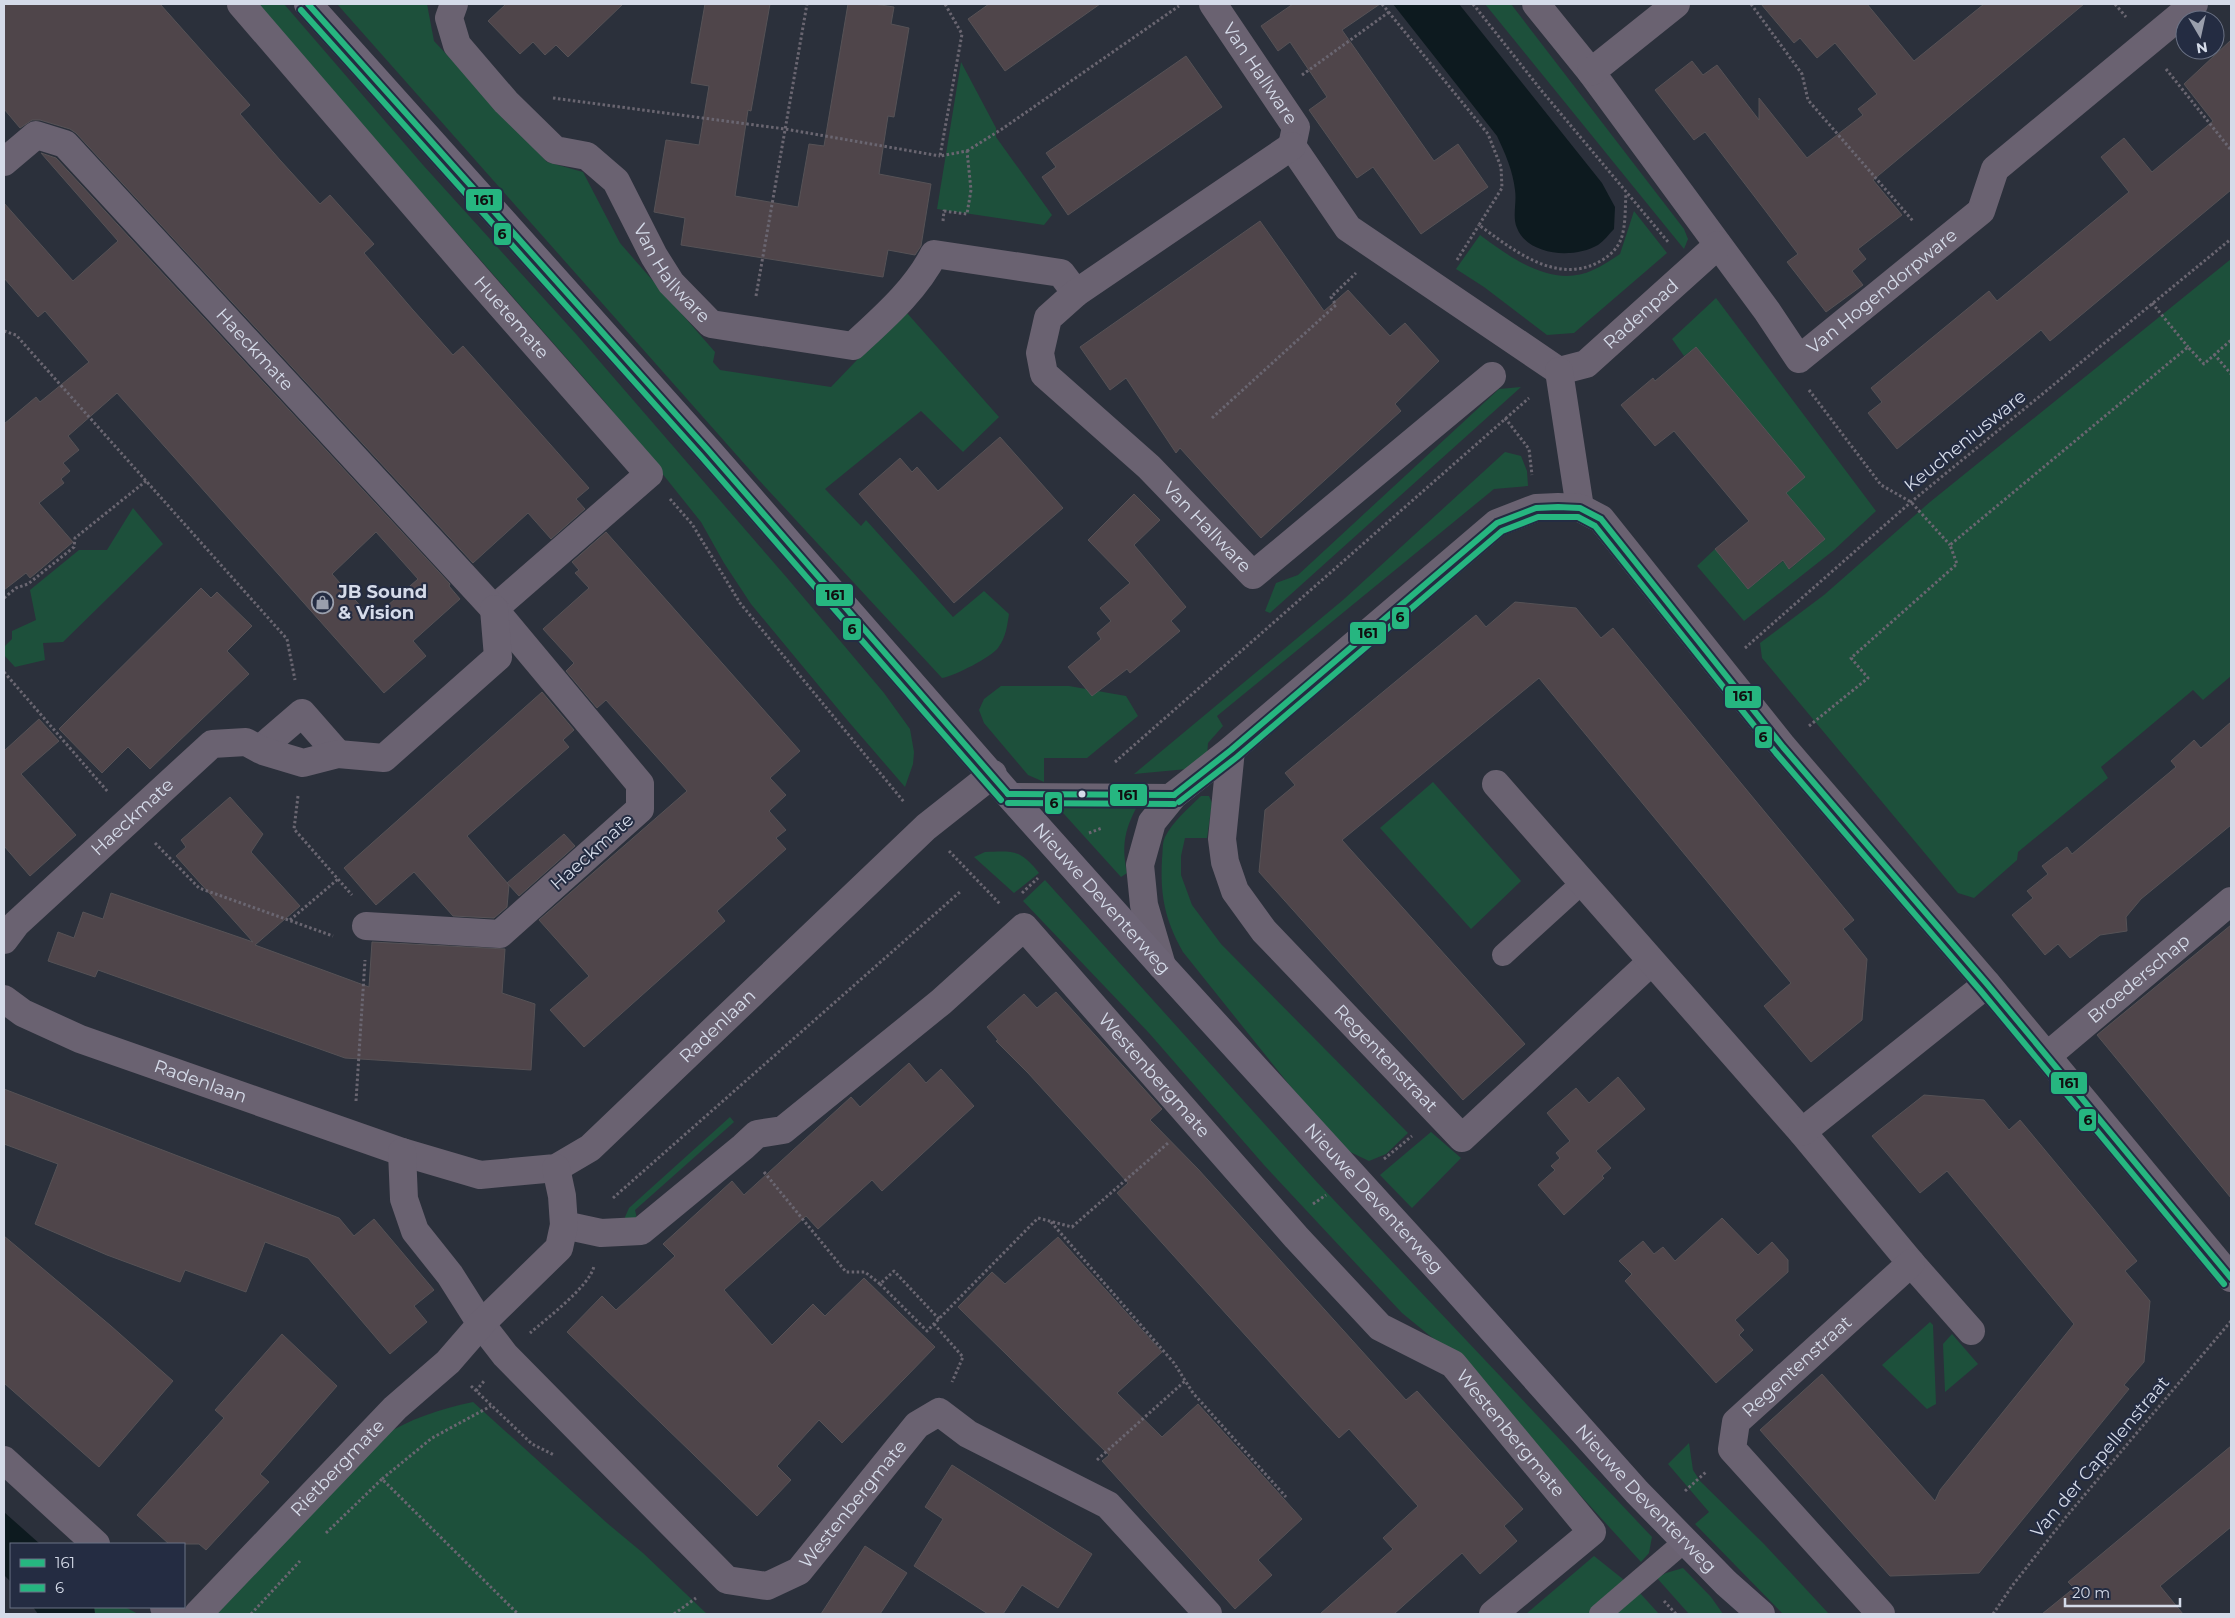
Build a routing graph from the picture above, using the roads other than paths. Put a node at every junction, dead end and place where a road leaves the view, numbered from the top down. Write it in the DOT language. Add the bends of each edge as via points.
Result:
graph roads {
  1 [pos="241,4"];
  2 [pos="308,4"];
  3 [pos="454,4"];
  4 [pos="1213,4"];
  5 [pos="1536,4"];
  6 [pos="1676,4"];
  7 [pos="2194,4"];
  8 [pos="1591,72"];
  9 [pos="1292,146"];
  10 [pos="4,162"];
  11 [pos="1718,245"];
  12 [pos="1076,294"];
  13 [pos="1560,371"];
  14 [pos="1492,376"];
  15 [pos="1580,508"];
  16 [pos="494,609"];
  17 [pos="260,749"];
  18 [pos="1230,750"];
  19 [pos="338,754"];
  20 [pos="1000,784"];
  21 [pos="1496,784"];
  22 [pos="1174,795"];
  23 [pos="1583,882"];
  24 [pos="2231,901"];
  25 [pos="8,926"];
  26 [pos="366,937"];
  27 [pos="1503,955"];
  28 [pos="1652,962"];
  29 [pos="1162,966"];
  30 [pos="1987,984"];
  31 [pos="4,1000"];
  32 [pos="2047,1056"];
  33 [pos="1802,1132"];
  34 [pos="402,1152"];
  35 [pos="556,1168"];
  36 [pos="564,1225"];
  37 [pos="1911,1263"];
  38 [pos="2231,1278"];
  39 [pos="481,1324"];
  40 [pos="1971,1331"];
  41 [pos="4,1460"];
  42 [pos="1684,1542"];
  43 [pos="95,1543"];
  44 [pos="1726,1583"];
  45 [pos="198,1614"];
  46 [pos="1208,1614"];
  47 [pos="1493,1614"];
  48 [pos="1600,1614"];
  49 [pos="1749,1614"];
  50 [pos="1761,1614"];
  51 [pos="1881,1614"];
  1 -- 16 [label="street, Huetemate" via="648,474"];
  2 -- 20 [label="main road, Nieuwe Deventerweg" via="707,449"];
  3 -- 12 [label="street, Van Hallware" via="449,18 457,45 506,102 555,150 587,156 616,181 671,283 710,324 853,346 899,303 925,271 934,254 1061,272"];
  4 -- 9 [label="street, Van Hallware" via="1296,127"];
  5 -- 8 [label="street, Van Hogendorpware"];
  6 -- 8 [label="street"];
  7 -- 11 [label="street, Van Hogendorpware" via="1995,169 1981,211 1799,359"];
  8 -- 11 [label="street, Van Hogendorpware"];
  9 -- 12 [label="street, Van Hallware"];
  9 -- 13 [label="street, Van Hallware" via="1348,228"];
  10 -- 16 [label="street, Haeckmate" via="36,135 65,144"];
  11 -- 13 [label="street, Radenpad" via="1586,364"];
  12 -- 14 [label="street, Van Hallware" via="1048,318 1040,353 1044,374 1149,468 1253,575"];
  13 -- 15 [label="street"];
  15 -- 18 [label="street" via="1536,508 1497,523"];
  15 -- 30 [label="street" via="1601,519 1783,747"];
  16 -- 19 [label="street" via="498,657 384,758"];
  16 -- 26 [label="street, Haeckmate" via="640,784 640,809 500,934"];
  17 -- 19 [label="street, Haeckmate" via="303,763"];
  17 -- 19 [label="street" via="302,713"];
  17 -- 25 [label="street, Haeckmate" via="246,742 212,744"];
  18 -- 22 [label="street"];
  18 -- 28 [label="street, Regentenstraat" via="1222,839 1224,862 1235,891 1264,931 1462,1138"];
  20 -- 22 [label="lane"];
  20 -- 29 [label="main road, Nieuwe Deventerweg"];
  20 -- 35 [label="street, Radenlaan" via="926,828 590,1148"];
  21 -- 23 [label="street"];
  22 -- 29 [label="street" via="1152,822 1140,865 1144,905"];
  23 -- 27 [label="lane"];
  23 -- 28 [label="street"];
  24 -- 32 [label="street, Broederschap"];
  28 -- 33 [label="street"];
  29 -- 42 [label="main road, Nieuwe Deventerweg"];
  30 -- 32 [label="street"];
  30 -- 33 [label="street"];
  31 -- 34 [label="street, Radenlaan" via="23,1013 80,1039"];
  32 -- 38 [label="street"];
  33 -- 37 [label="street"];
  34 -- 35 [label="street, Radenlaan" via="480,1175"];
  34 -- 39 [label="street" via="404,1198 415,1230 450,1275"];
  35 -- 36 [label="street"];
  36 -- 39 [label="street" via="559,1248"];
  36 -- 47 [label="street, Westenbergmate" via="601,1233 641,1231 757,1134 783,1130 941,1002 1024,927 1296,1237 1380,1327 1453,1364 1592,1532"];
  37 -- 40 [label="street"];
  37 -- 51 [label="street, Regentenstraat" via="1736,1422 1732,1449"];
  39 -- 45 [label="street, Rietbergmate" via="448,1362 395,1408"];
  39 -- 46 [label="street, Westenbergmate" via="505,1355 727,1580 768,1586 799,1571 917,1425 939,1412 968,1434 1108,1505"];
  41 -- 43 [label="street"];
  42 -- 44 [label="main road, Nieuwe Deventerweg"];
  42 -- 48 [label="lane"];
  44 -- 49 [label="main road, Nieuwe Deventerweg"];
  44 -- 50 [label="main road, Nieuwe Deventerweg"];
}
